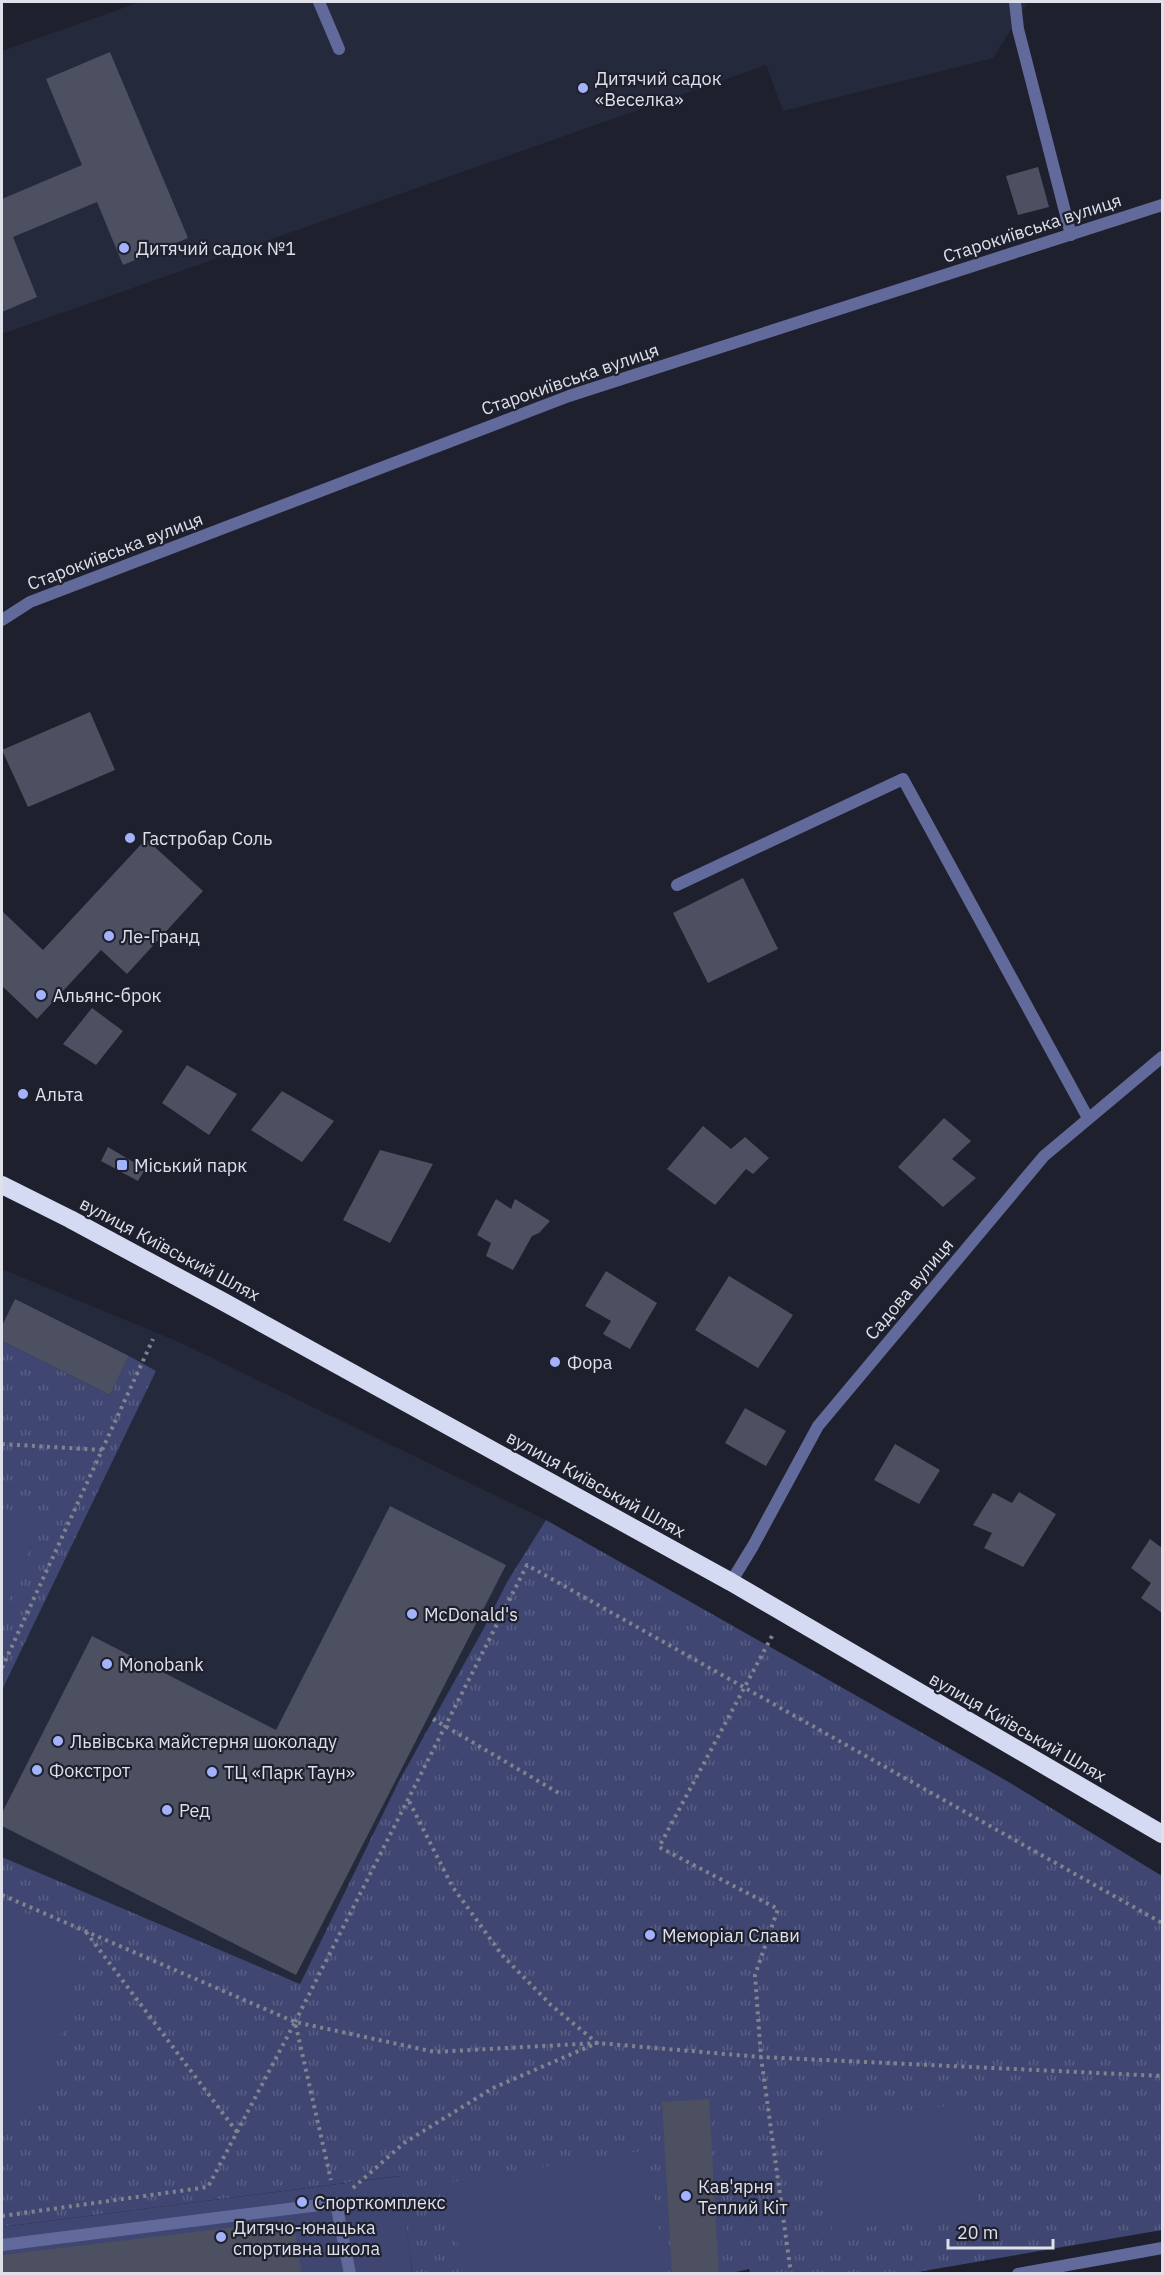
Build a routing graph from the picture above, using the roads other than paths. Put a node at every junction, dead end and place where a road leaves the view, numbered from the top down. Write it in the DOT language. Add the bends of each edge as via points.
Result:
graph roads {
  1 [pos="319,2"];
  2 [pos="1014,2"];
  3 [pos="339,50"];
  4 [pos="1162,205"];
  5 [pos="1071,235"];
  6 [pos="2,620"];
  7 [pos="677,885"];
  8 [pos="1162,1057"];
  9 [pos="1088,1118"];
  10 [pos="2,1185"];
  11 [pos="730,1582"];
  12 [pos="1162,1834"];
  13 [pos="2,2245"];
  14 [pos="1162,2248"];
  15 [pos="350,2274"];
  16 [pos="1018,2274"];
  1 -- 3 [label="street"];
  2 -- 5 [label="street"];
  4 -- 5 [label="street, Старокиївська вулиця"];
  5 -- 6 [label="street, Старокиївська вулиця" via="569,396 30,602"];
  7 -- 9 [label="street" via="903,779"];
  8 -- 9 [label="street, Садова вулиця"];
  9 -- 11 [label="street, Садова вулиця" via="1044,1156 818,1426"];
  10 -- 11 [label="highway, вулиця Київський Шлях" via="222,1301"];
  11 -- 12 [label="highway, вулиця Київський Шлях"];
  13 -- 15 [label="street" via="336,2203"];
  14 -- 16 [label="street"];
}
